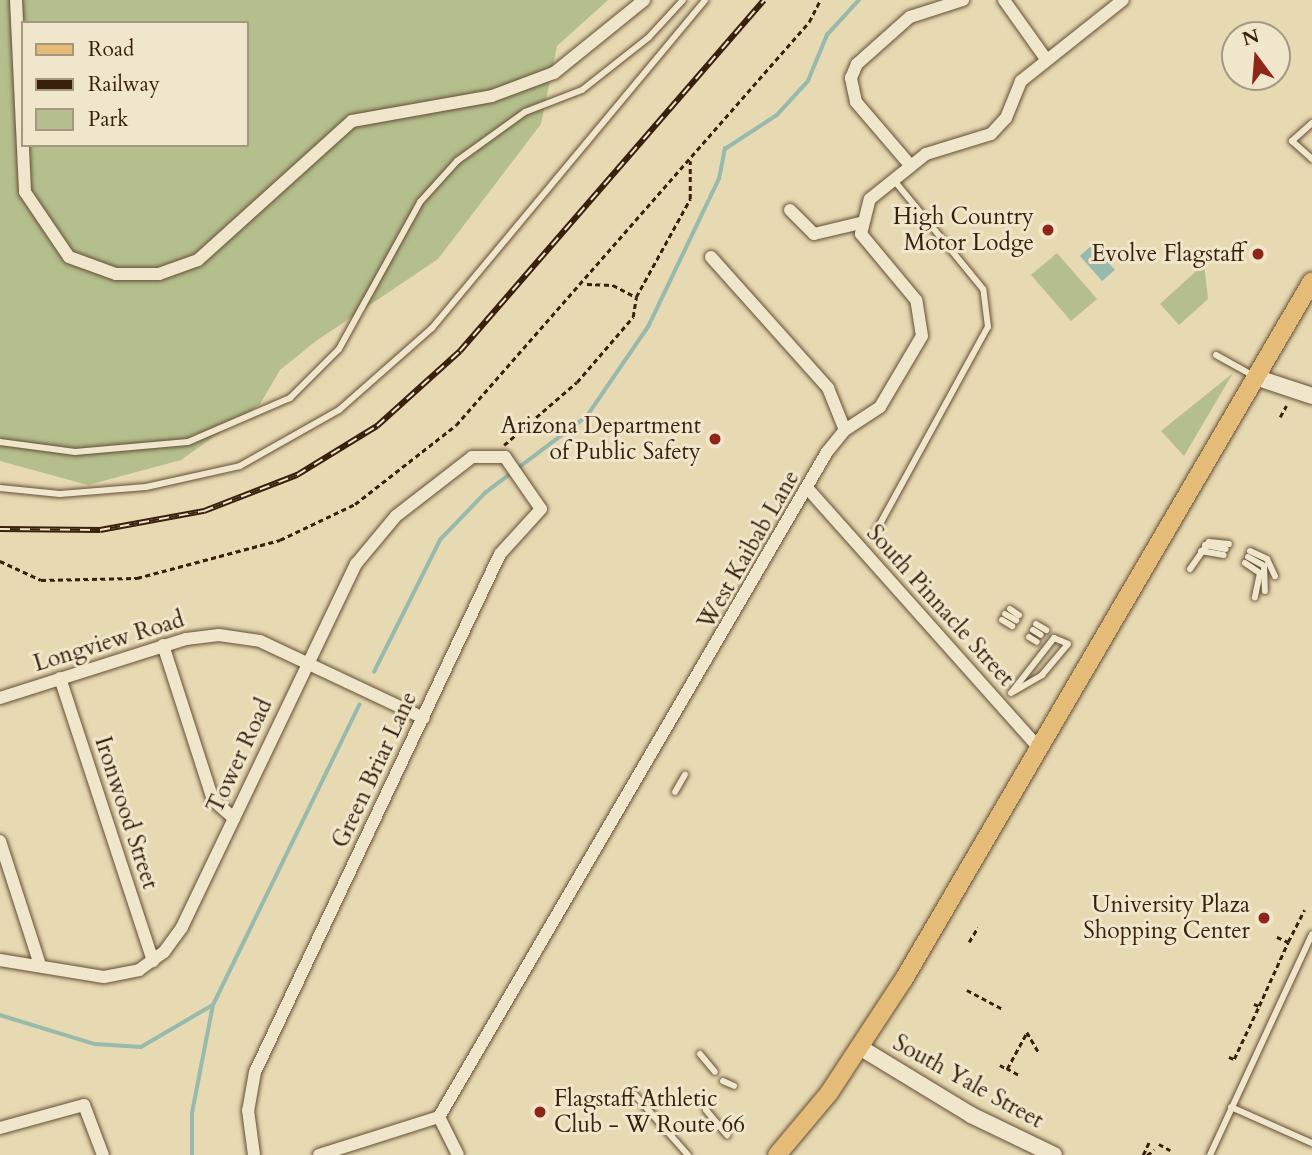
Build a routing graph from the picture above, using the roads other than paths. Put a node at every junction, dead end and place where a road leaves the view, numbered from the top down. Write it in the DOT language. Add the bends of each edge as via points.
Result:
graph roads {
  1 [pos="16,0"];
  2 [pos="645,0"];
  3 [pos="683,0"];
  4 [pos="705,0"];
  5 [pos="964,0"];
  6 [pos="1004,0"];
  7 [pos="1123,0"];
  8 [pos="1046,59"];
  9 [pos="1312,123"];
  10 [pos="1312,159"];
  11 [pos="910,165"];
  12 [pos="893,179"];
  13 [pos="790,210"];
  14 [pos="860,223"];
  15 [pos="711,257"];
  16 [pos="1312,281"];
  17 [pos="1216,355"];
  18 [pos="1255,377"];
  19 [pos="1312,396"];
  20 [pos="845,430"];
  21 [pos="0,442"];
  22 [pos="472,457"];
  23 [pos="0,488"];
  24 [pos="809,490"];
  25 [pos="875,533"];
  26 [pos="1203,548"];
  27 [pos="1248,557"];
  28 [pos="1190,569"];
  29 [pos="1275,576"];
  30 [pos="1265,591"];
  31 [pos="1255,597"];
  32 [pos="1005,614"];
  33 [pos="1033,630"];
  34 [pos="163,645"];
  35 [pos="307,661"];
  36 [pos="60,678"];
  37 [pos="1011,693"];
  38 [pos="0,698"];
  39 [pos="424,718"];
  40 [pos="1040,749"];
  41 [pos="685,775"];
  42 [pos="675,792"];
  43 [pos="234,818"];
  44 [pos="0,841"];
  45 [pos="1312,934"];
  46 [pos="0,960"];
  47 [pos="153,961"];
  48 [pos="39,962"];
  49 [pos="861,1048"];
  50 [pos="700,1054"];
  51 [pos="715,1072"];
  52 [pos="723,1081"];
  53 [pos="734,1086"];
  54 [pos="635,1095"];
  55 [pos="1231,1107"];
  56 [pos="706,1110"];
  57 [pos="439,1117"];
  58 [pos="0,1128"];
  59 [pos="727,1135"];
  60 [pos="1312,1143"];
  61 [pos="103,1155"];
  62 [pos="254,1155"];
  63 [pos="319,1155"];
  64 [pos="458,1155"];
  65 [pos="688,1155"];
  66 [pos="777,1155"];
  67 [pos="1054,1155"];
  68 [pos="1210,1155"];
  1 -- 2 [label="street" via="19,162 32,206 57,244 85,266 159,274 198,260 352,121 492,96 554,73"];
  3 -- 21 [label="lane" via="649,37 582,90 525,112 457,161 420,202 339,349 290,398 188,442 75,452"];
  4 -- 23 [label="lane" via="432,328 339,410 240,466 146,487 60,494"];
  5 -- 11 [label="street" via="910,17 863,58 851,78 856,102"];
  6 -- 8 [label="street"];
  7 -- 8 [label="street"];
  8 -- 11 [label="street" via="1021,80 1006,118 990,134"];
  9 -- 10 [label="lane" via="1289,138"];
  11 -- 12 [label="street"];
  12 -- 14 [label="street" via="870,199"];
  12 -- 25 [label="lane" via="983,289 988,327"];
  13 -- 14 [label="street" via="814,234"];
  14 -- 20 [label="street, West Kaibab Lane" via="866,243 916,299 924,322 880,407"];
  15 -- 20 [label="street" via="828,388"];
  16 -- 18 [label="main road"];
  17 -- 18 [label="lane"];
  18 -- 19 [label="street"];
  18 -- 40 [label="main road"];
  20 -- 24 [label="street, West Kaibab Lane"];
  22 -- 35 [label="street, Tower Road" via="369,546"];
  22 -- 39 [label="street, Green Briar Lane" via="495,452 515,468 541,509 500,554"];
  24 -- 40 [label="street, South Pinnacle Street"];
  24 -- 57 [label="street, West Kaibab Lane"];
  26 -- 26 [label="lane" via="1226,550"];
  26 -- 28 [label="lane"];
  27 -- 29 [label="lane" via="1267,559"];
  27 -- 30 [label="lane" via="1264,566"];
  27 -- 31 [label="lane" via="1260,573"];
  32 -- 32 [label="lane" via="1015,621"];
  33 -- 33 [label="lane" via="1041,636"];
  34 -- 35 [label="street, Longview Road" via="200,636 240,637"];
  34 -- 36 [label="street, Longview Road"];
  34 -- 43 [label="street" via="213,800"];
  35 -- 39 [label="street, Longview Road"];
  35 -- 43 [label="street, Tower Road"];
  36 -- 38 [label="street, Longview Road"];
  36 -- 47 [label="street, Ironwood Street"];
  37 -- 37 [label="lane" via="1042,675 1068,644 1054,638"];
  39 -- 62 [label="street, Green Briar Lane" via="255,1072 248,1110"];
  40 -- 49 [label="main road"];
  41 -- 42 [label="lane"];
  43 -- 47 [label="street, Tower Road" via="183,927"];
  44 -- 48 [label="street"];
  45 -- 55 [label="lane"];
  46 -- 48 [label="street"];
  47 -- 48 [label="street" via="104,977"];
  49 -- 66 [label="main road"];
  49 -- 67 [label="street, South Yale Street" via="964,1111"];
  50 -- 51 [label="lane"];
  52 -- 53 [label="lane"];
  54 -- 65 [label="lane"];
  55 -- 60 [label="lane"];
  55 -- 68 [label="lane"];
  56 -- 59 [label="lane"];
  57 -- 63 [label="street"];
  57 -- 64 [label="street"];
  58 -- 61 [label="street" via="84,1105"];
}
